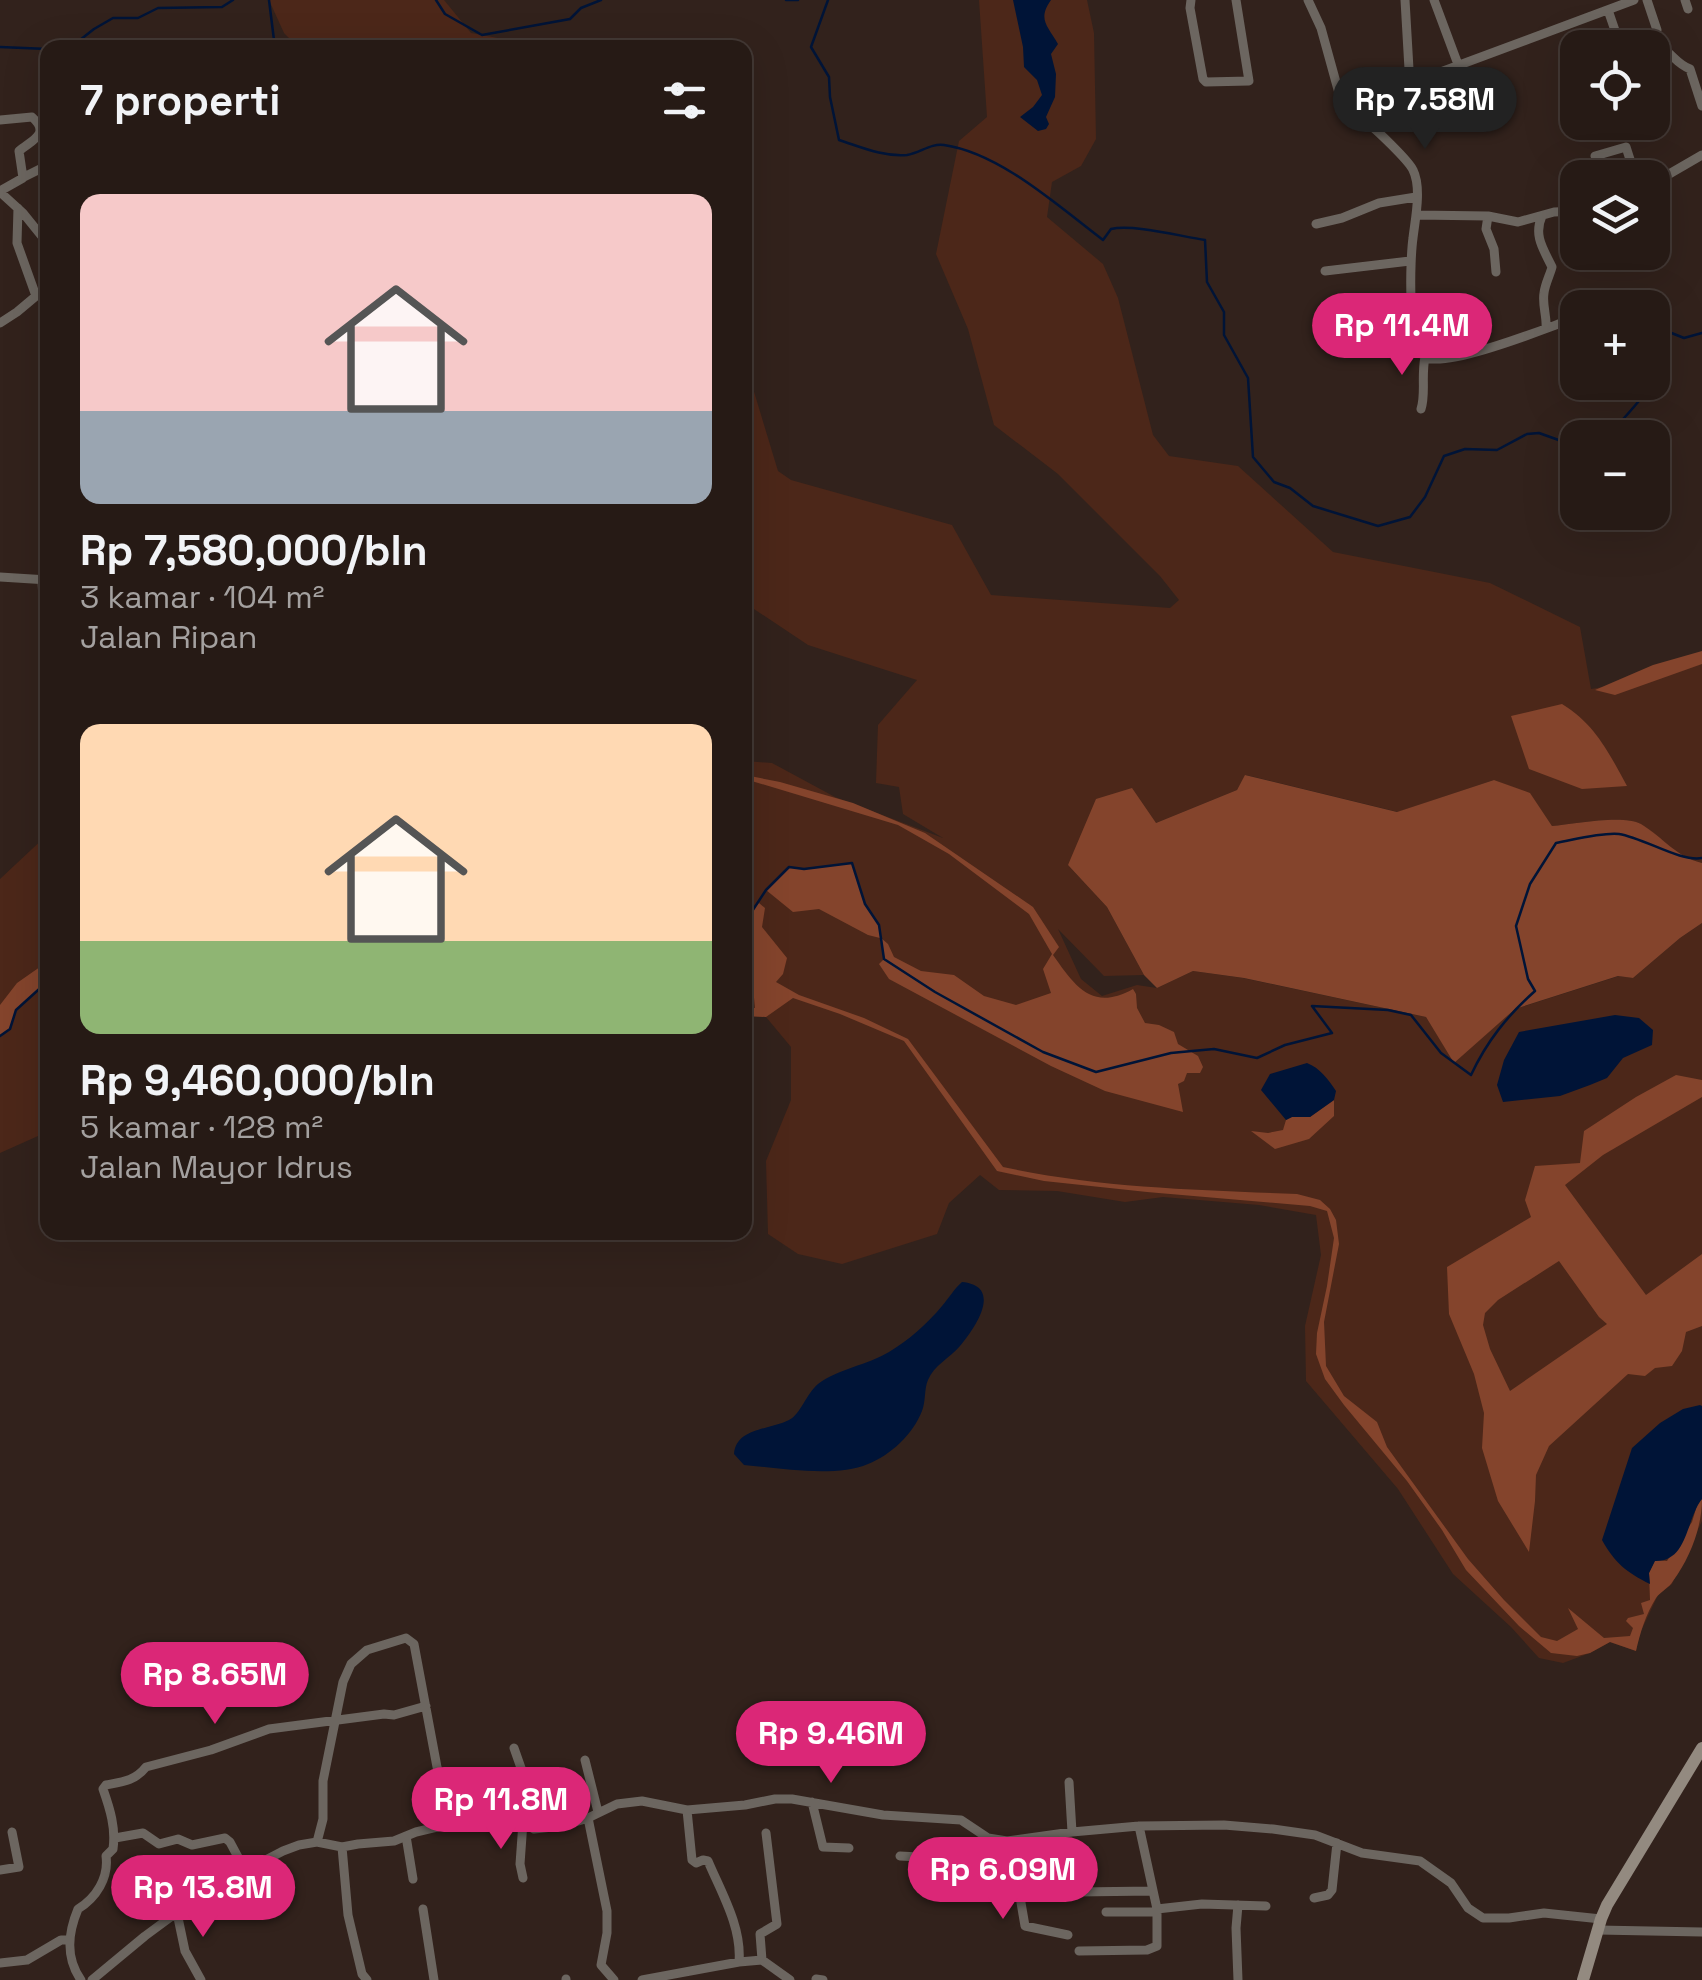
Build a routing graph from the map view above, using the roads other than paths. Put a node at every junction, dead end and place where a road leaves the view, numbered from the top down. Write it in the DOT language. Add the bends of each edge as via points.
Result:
graph roads {
  1 [pos="1190,0"];
  2 [pos="1236,0"];
  3 [pos="1308,0"];
  4 [pos="1405,0"];
  5 [pos="1434,0"];
  6 [pos="1634,0"];
  7 [pos="1648,0"];
  8 [pos="1608,10"];
  9 [pos="1615,30"];
  10 [pos="1656,30"];
  11 [pos="1670,54"];
  12 [pos="1460,66"];
  13 [pos="1702,106"];
  14 [pos="1478,118"];
  15 [pos="0,120"];
  16 [pos="40,127"];
  17 [pos="40,137"];
  18 [pos="1702,155"];
  19 [pos="1595,156"];
  20 [pos="1630,160"];
  21 [pos="40,170"];
  22 [pos="1670,174"];
  23 [pos="24,177"];
  24 [pos="0,191"];
  25 [pos="1416,197"];
  26 [pos="18,208"];
  27 [pos="1560,212"];
  28 [pos="1416,215"];
  29 [pos="1488,216"];
  30 [pos="1542,216"];
  31 [pos="1316,224"];
  32 [pos="40,234"];
  33 [pos="1410,261"];
  34 [pos="1325,271"];
  35 [pos="1496,272"];
  36 [pos="40,293"];
  37 [pos="36,296"];
  38 [pos="0,323"];
  39 [pos="1560,323"];
  40 [pos="1546,328"];
  41 [pos="1429,358"];
  42 [pos="1421,410"];
  43 [pos="0,576"];
  44 [pos="40,580"];
  45 [pos="426,1706"];
  46 [pos="335,1720"];
  47 [pos="514,1748"];
  48 [pos="1702,1748"];
  49 [pos="585,1760"];
  50 [pos="1069,1782"];
  51 [pos="812,1802"];
  52 [pos="687,1810"];
  53 [pos="598,1812"];
  54 [pos="588,1818"];
  55 [pos="519,1821"];
  56 [pos="454,1823"];
  57 [pos="1139,1826"];
  58 [pos="12,1832"];
  59 [pos="1072,1832"];
  60 [pos="766,1833"];
  61 [pos="406,1836"];
  62 [pos="115,1838"];
  63 [pos="317,1842"];
  64 [pos="1007,1842"];
  65 [pos="1337,1844"];
  66 [pos="342,1847"];
  67 [pos="849,1848"];
  68 [pos="900,1856"];
  69 [pos="0,1870"];
  70 [pos="245,1870"];
  71 [pos="523,1878"];
  72 [pos="413,1880"];
  73 [pos="1018,1886"];
  74 [pos="1153,1891"];
  75 [pos="1077,1892"];
  76 [pos="1314,1898"];
  77 [pos="1238,1905"];
  78 [pos="1266,1906"];
  79 [pos="423,1909"];
  80 [pos="1157,1910"];
  81 [pos="1106,1912"];
  82 [pos="177,1913"];
  83 [pos="1599,1924"];
  84 [pos="1702,1932"];
  85 [pos="1068,1936"];
  86 [pos="68,1940"];
  87 [pos="1079,1951"];
  88 [pos="762,1960"];
  89 [pos="738,1962"];
  90 [pos="0,1964"];
  91 [pos="679,1976"];
  92 [pos="816,1979"];
  93 [pos="81,1980"];
  94 [pos="92,1980"];
  95 [pos="201,1980"];
  96 [pos="367,1980"];
  97 [pos="434,1980"];
  98 [pos="614,1980"];
  99 [pos="642,1980"];
  100 [pos="790,1980"];
  101 [pos="823,1980"];
  102 [pos="1238,1980"];
  103 [pos="1583,1980"];
  1 -- 2 [label="street" via="1206,82 1249,81"];
  3 -- 25 [label="street" via="1342,104 1406,159"];
  4 -- 12 [label="street" via="1412,77"];
  5 -- 12 [label="street"];
  6 -- 8 [label="street"];
  7 -- 10 [label="street"];
  8 -- 9 [label="street"];
  8 -- 12 [label="street"];
  11 -- 13 [label="street" via="1690,69"];
  12 -- 14 [label="street"];
  15 -- 16 [label="street" via="32,117"];
  17 -- 23 [label="street" via="20,151"];
  18 -- 22 [label="street"];
  19 -- 20 [label="street" via="1626,147"];
  21 -- 23 [label="street"];
  23 -- 24 [label="street"];
  24 -- 26 [label="street"];
  25 -- 28 [label="street"];
  25 -- 31 [label="street"];
  26 -- 32 [label="street"];
  26 -- 37 [label="street" via="17,243"];
  27 -- 30 [label="street"];
  28 -- 29 [label="street"];
  28 -- 33 [label="street"];
  29 -- 30 [label="street" via="1518,222"];
  29 -- 35 [label="street"];
  30 -- 40 [label="street" via="1539,238 1552,267 1544,292"];
  33 -- 34 [label="street"];
  33 -- 41 [label="street" via="1416,340"];
  36 -- 37 [label="street"];
  37 -- 38 [label="street"];
  39 -- 40 [label="street"];
  40 -- 41 [label="street" via="1491,348"];
  41 -- 42 [label="street" via="1421,374"];
  43 -- 44 [label="street"];
  45 -- 46 [label="street"];
  45 -- 46 [label="street" via="414,1644 406,1638 367,1650 351,1664"];
  45 -- 56 [label="street"];
  46 -- 62 [label="street" via="268,1729 106,1784"];
  46 -- 63 [label="street"];
  47 -- 55 [label="street" via="532,1802"];
  48 -- 83 [label="main road"];
  49 -- 53 [label="street"];
  50 -- 59 [label="street"];
  51 -- 52 [label="street" via="775,1798"];
  51 -- 64 [label="street" via="961,1820"];
  51 -- 67 [label="street" via="823,1847"];
  52 -- 53 [label="street" via="642,1801"];
  52 -- 89 [label="street" via="692,1860 708,1861 724,1895"];
  53 -- 54 [label="street"];
  54 -- 55 [label="street" via="534,1828"];
  54 -- 98 [label="street" via="607,1912 601,1965"];
  55 -- 56 [label="street" via="500,1816"];
  55 -- 71 [label="street"];
  56 -- 61 [label="street"];
  57 -- 59 [label="street"];
  57 -- 65 [label="street" via="1224,1825 1315,1835"];
  57 -- 74 [label="street"];
  58 -- 69 [label="street" via="19,1866"];
  59 -- 64 [label="street"];
  60 -- 88 [label="street" via="777,1924 760,1934"];
  61 -- 66 [label="street"];
  61 -- 72 [label="street"];
  62 -- 70 [label="street" via="143,1833 159,1844 192,1844 224,1838"];
  62 -- 86 [label="street" via="106,1874 92,1901 78,1909"];
  63 -- 66 [label="street"];
  63 -- 70 [label="street"];
  64 -- 73 [label="street"];
  65 -- 76 [label="street" via="1332,1890"];
  65 -- 83 [label="street" via="1420,1862 1452,1883 1483,1918 1544,1913"];
  66 -- 96 [label="street" via="348,1915"];
  68 -- 73 [label="street" via="956,1859 970,1874"];
  70 -- 82 [label="street"];
  73 -- 85 [label="street" via="1025,1926"];
  74 -- 75 [label="street"];
  74 -- 80 [label="street"];
  77 -- 78 [label="street"];
  77 -- 80 [label="street"];
  77 -- 102 [label="street"];
  79 -- 97 [label="street"];
  80 -- 81 [label="street"];
  80 -- 87 [label="street" via="1154,1949"];
  82 -- 94 [label="street"];
  82 -- 95 [label="street"];
  83 -- 84 [label="street"];
  83 -- 103 [label="main road"];
  86 -- 90 [label="street" via="28,1960"];
  86 -- 93 [label="street"];
  88 -- 89 [label="street"];
  88 -- 100 [label="street"];
  89 -- 91 [label="street"];
  91 -- 99 [label="street"];
  92 -- 101 [label="street"];
}
